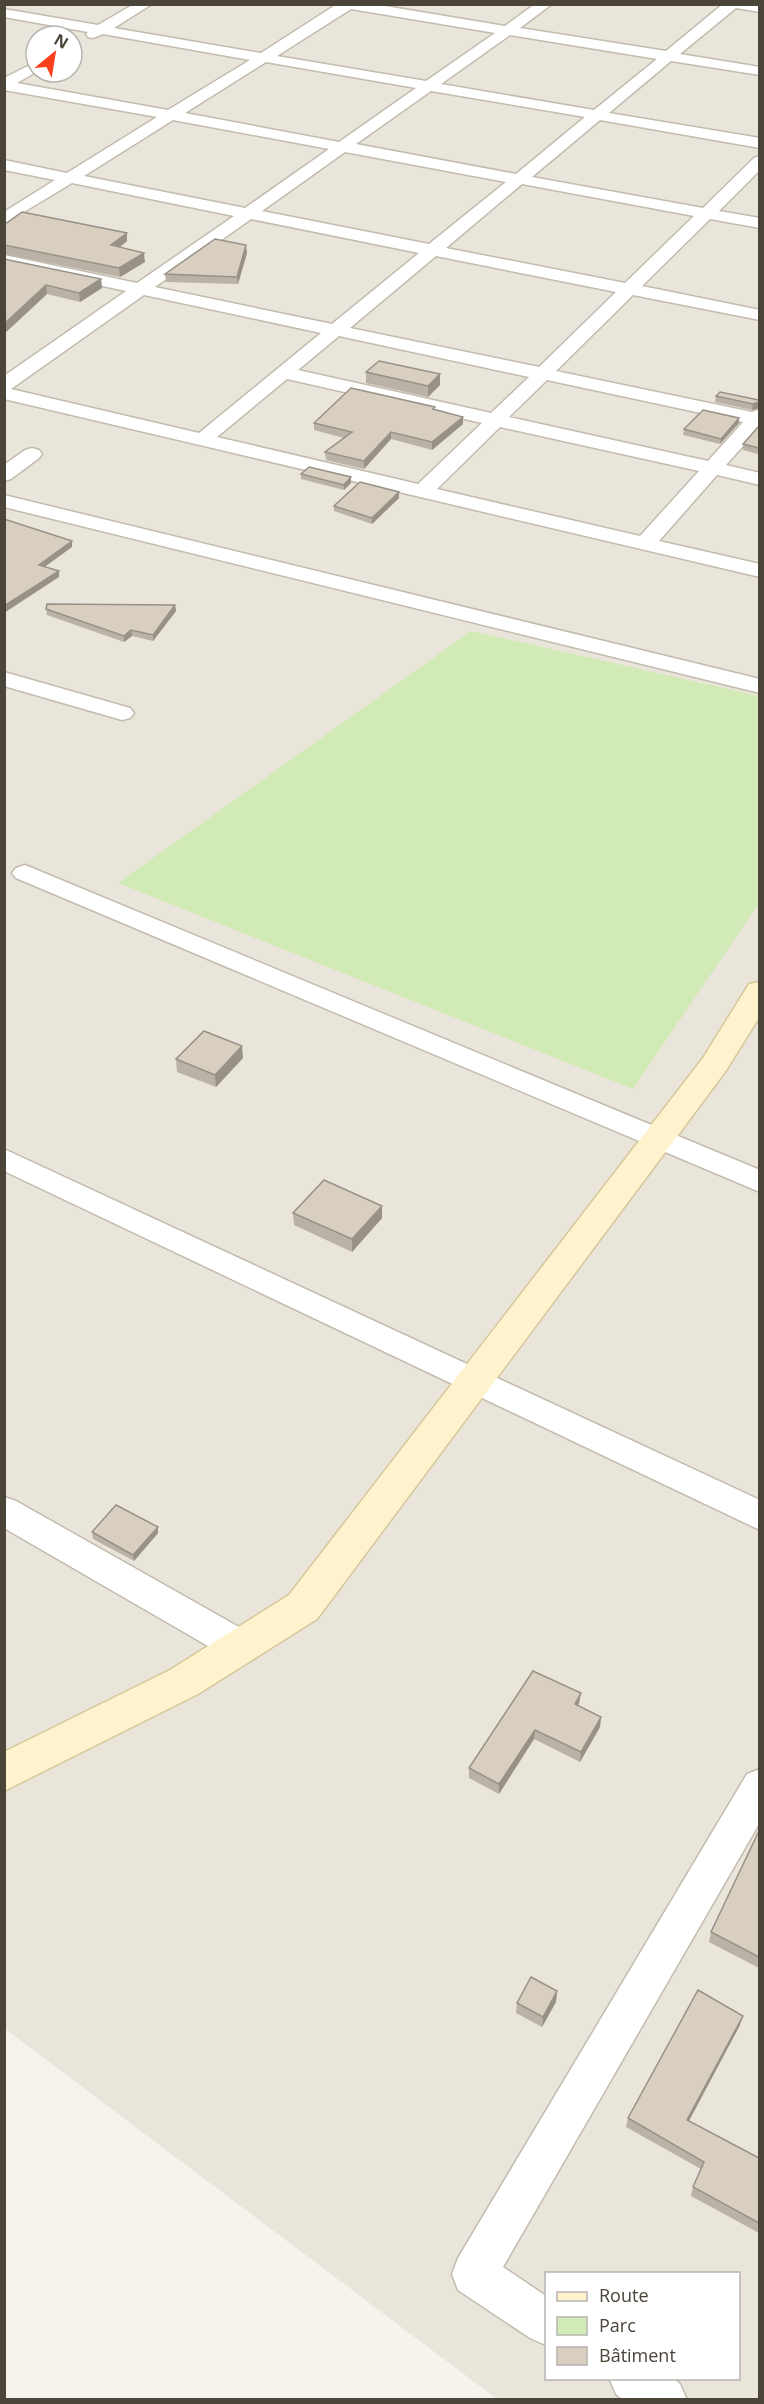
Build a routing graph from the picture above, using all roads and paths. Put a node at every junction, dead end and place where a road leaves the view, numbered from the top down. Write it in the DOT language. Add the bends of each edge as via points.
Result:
graph roads {
  1 [pos="145,4"];
  2 [pos="545,4"];
  3 [pos="732,4"];
  4 [pos="737,4"];
  5 [pos="347,5"];
  6 [pos="759,8"];
  7 [pos="4,13"];
  8 [pos="100,30"];
  9 [pos="508,31"];
  10 [pos="84,38"];
  11 [pos="668,57"];
  12 [pos="264,58"];
  13 [pos="759,71"];
  14 [pos="24,73"];
  15 [pos="4,85"];
  16 [pos="429,86"];
  17 [pos="597,115"];
  18 [pos="171,116"];
  19 [pos="759,143"];
  20 [pos="343,147"];
  21 [pos="759,161"];
  22 [pos="4,165"];
  23 [pos="70,178"];
  24 [pos="519,179"];
  25 [pos="249,214"];
  26 [pos="706,214"];
  27 [pos="4,219"];
  28 [pos="759,224"];
  29 [pos="433,250"];
  30 [pos="4,260"];
  31 [pos="141,289"];
  32 [pos="628,289"];
  33 [pos="759,315"];
  34 [pos="336,330"];
  35 [pos="284,373"];
  36 [pos="542,374"];
  37 [pos="4,385"];
  38 [pos="4,393"];
  39 [pos="758,417"];
  40 [pos="495,420"];
  41 [pos="202,440"];
  42 [pos="32,454"];
  43 [pos="712,469"];
  44 [pos="4,475"];
  45 [pos="759,480"];
  46 [pos="423,492"];
  47 [pos="4,501"];
  48 [pos="645,544"];
  49 [pos="759,571"];
  50 [pos="4,679"];
  51 [pos="759,686"];
  52 [pos="122,713"];
  53 [pos="25,873"];
  54 [pos="759,992"];
  55 [pos="658,1139"];
  56 [pos="4,1159"];
  57 [pos="759,1182"];
  58 [pos="474,1381"];
  59 [pos="4,1511"];
  60 [pos="759,1516"];
  61 [pos="240,1646"];
  62 [pos="4,1773"];
  63 [pos="759,1786"];
  64 [pos="545,2321"];
  65 [pos="634,2380"];
  66 [pos="664,2400"];
  1 -- 8 [label="street"];
  2 -- 9 [label="street"];
  3 -- 11 [label="street"];
  4 -- 6 [label="street"];
  5 -- 9 [label="street"];
  5 -- 12 [label="street"];
  7 -- 8 [label="street"];
  8 -- 10 [label="street"];
  8 -- 12 [label="street"];
  9 -- 11 [label="street"];
  9 -- 16 [label="street"];
  11 -- 13 [label="street"];
  11 -- 17 [label="street"];
  12 -- 16 [label="street"];
  12 -- 18 [label="street"];
  14 -- 15 [label="street"];
  15 -- 18 [label="street"];
  16 -- 17 [label="street"];
  16 -- 20 [label="street"];
  17 -- 19 [label="street"];
  17 -- 24 [label="street"];
  18 -- 20 [label="street"];
  18 -- 23 [label="street"];
  20 -- 24 [label="street"];
  20 -- 25 [label="street"];
  21 -- 26 [label="street"];
  22 -- 23 [label="street"];
  23 -- 25 [label="street"];
  23 -- 27 [label="street"];
  24 -- 26 [label="street"];
  24 -- 29 [label="street"];
  25 -- 29 [label="street"];
  25 -- 31 [label="street"];
  26 -- 28 [label="street"];
  26 -- 32 [label="street"];
  29 -- 32 [label="street"];
  29 -- 34 [label="street"];
  30 -- 31 [label="street"];
  31 -- 34 [label="street"];
  31 -- 37 [label="street"];
  32 -- 33 [label="street"];
  32 -- 36 [label="street"];
  34 -- 35 [label="street"];
  34 -- 36 [label="street"];
  35 -- 40 [label="street"];
  35 -- 41 [label="street"];
  36 -- 39 [label="street"];
  36 -- 40 [label="street"];
  38 -- 41 [label="street"];
  39 -- 43 [label="street"];
  40 -- 43 [label="street"];
  40 -- 46 [label="street"];
  41 -- 46 [label="street"];
  42 -- 44 [label="street"];
  43 -- 45 [label="street"];
  43 -- 48 [label="street"];
  46 -- 48 [label="street"];
  47 -- 51 [label="street"];
  48 -- 49 [label="street"];
  50 -- 52 [label="street"];
  53 -- 55 [label="street"];
  54 -- 55 [label="main road" via="714,1065"];
  55 -- 57 [label="street"];
  55 -- 58 [label="main road"];
  56 -- 58 [label="street"];
  58 -- 60 [label="street"];
  58 -- 61 [label="main road" via="303,1606"];
  59 -- 61 [label="street"];
  61 -- 62 [label="main road" via="184,1682"];
  63 -- 64 [label="street" via="474,2274"];
  65 -- 66 [label="street"];
}
